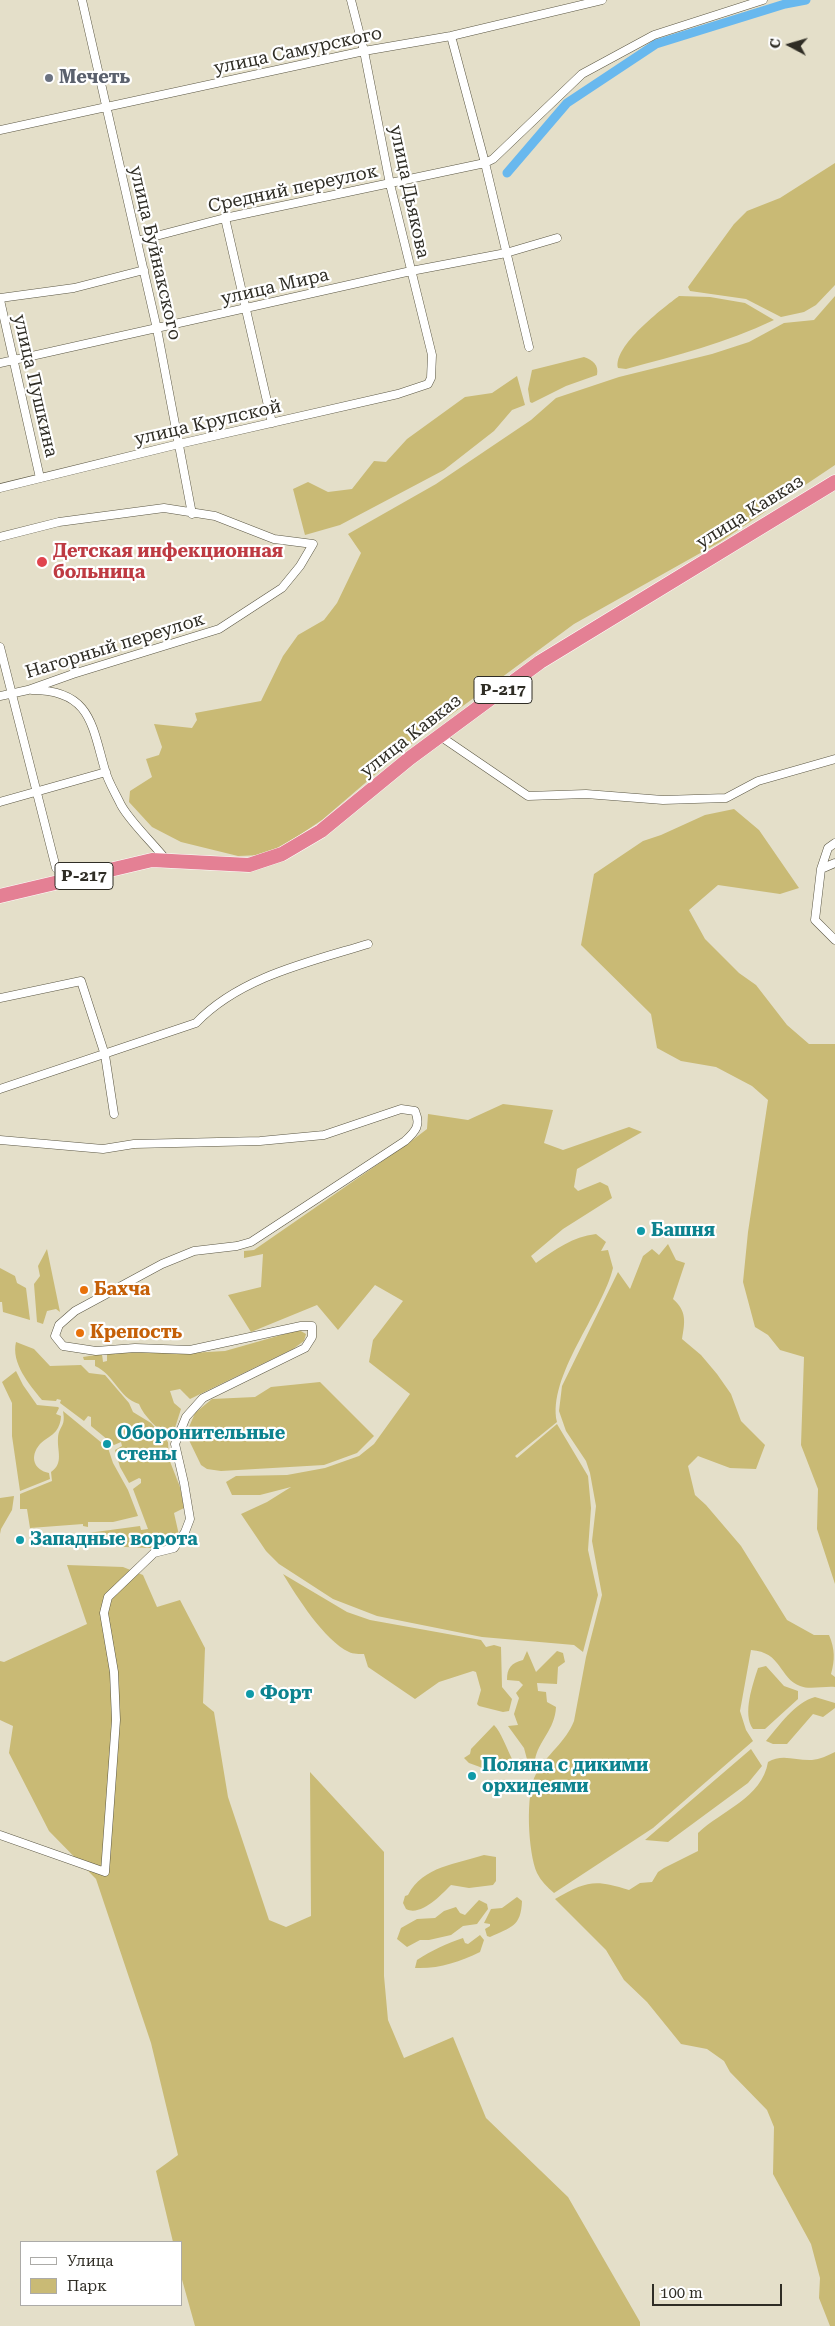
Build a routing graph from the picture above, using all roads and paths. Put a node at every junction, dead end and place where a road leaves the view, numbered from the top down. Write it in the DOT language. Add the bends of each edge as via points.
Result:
graph roads {
  1 [pos="82,0"];
  2 [pos="351,0"];
  3 [pos="602,0"];
  4 [pos="763,0"];
  5 [pos="451,36"];
  6 [pos="364,51"];
  7 [pos="106,106"];
  8 [pos="0,130"];
  9 [pos="485,163"];
  10 [pos="390,184"];
  11 [pos="224,218"];
  12 [pos="557,238"];
  13 [pos="138,241"];
  14 [pos="506,253"];
  15 [pos="144,270"];
  16 [pos="411,271"];
  17 [pos="0,299"];
  18 [pos="245,309"];
  19 [pos="157,329"];
  20 [pos="529,347"];
  21 [pos="13,360"];
  22 [pos="0,363"];
  23 [pos="422,387"];
  24 [pos="272,423"];
  25 [pos="179,444"];
  26 [pos="40,478"];
  27 [pos="835,482"];
  28 [pos="0,488"];
  29 [pos="192,514"];
  30 [pos="0,537"];
  31 [pos="0,647"];
  32 [pos="28,690"];
  33 [pos="10,693"];
  34 [pos="0,696"];
  35 [pos="440,736"];
  36 [pos="835,759"];
  37 [pos="106,772"];
  38 [pos="36,793"];
  39 [pos="0,802"];
  40 [pos="835,844"];
  41 [pos="168,861"];
  42 [pos="835,863"];
  43 [pos="56,868"];
  44 [pos="821,869"];
  45 [pos="0,896"];
  46 [pos="835,940"];
  47 [pos="368,944"];
  48 [pos="0,998"];
  49 [pos="105,1055"];
  50 [pos="0,1089"];
  51 [pos="114,1114"];
  52 [pos="0,1140"];
  53 [pos="0,1834"];
  1 -- 7 [label="street, улица Буйнакского"];
  2 -- 6 [label="street, улица Дьякова"];
  3 -- 5 [label="street, улица Самурского"];
  4 -- 9 [label="street" via="654,35 582,74"];
  5 -- 6 [label="street, улица Самурского"];
  5 -- 9 [label="street"];
  6 -- 7 [label="street, улица Самурского"];
  6 -- 10 [label="street, улица Дьякова"];
  7 -- 8 [label="street, улица Самурского"];
  7 -- 13 [label="street, улица Буйнакского"];
  9 -- 10 [label="street, Средний переулок"];
  9 -- 14 [label="street"];
  10 -- 11 [label="street, Средний переулок"];
  10 -- 16 [label="street, улица Дьякова"];
  11 -- 13 [label="street, Средний переулок"];
  11 -- 18 [label="street"];
  12 -- 14 [label="street, улица Мира"];
  13 -- 15 [label="street, улица Буйнакского"];
  14 -- 16 [label="street, улица Мира"];
  14 -- 20 [label="street"];
  15 -- 17 [label="street" via="74,288"];
  15 -- 19 [label="street, улица Буйнакского"];
  16 -- 18 [label="street, улица Мира"];
  16 -- 23 [label="street, улица Дьякова" via="432,355 431,378"];
  17 -- 21 [label="street, улица Пушкина"];
  18 -- 19 [label="street, улица Мира"];
  18 -- 24 [label="street"];
  19 -- 21 [label="street, улица Мира"];
  19 -- 25 [label="street, улица Буйнакского"];
  21 -- 22 [label="street, улица Мира"];
  21 -- 26 [label="street, улица Пушкина"];
  23 -- 24 [label="street, улица Крупской"];
  24 -- 25 [label="street, улица Крупской"];
  25 -- 26 [label="street, улица Крупской"];
  25 -- 29 [label="street, улица Буйнакского"];
  26 -- 28 [label="street, улица Крупской"];
  27 -- 35 [label="highway, улица Кавказ / Р-217" via="569,644"];
  29 -- 30 [label="street" via="164,508 60,522"];
  29 -- 32 [label="street, Нагорный переулок" via="215,516 274,539 313,544 282,588 219,629"];
  31 -- 33 [label="street"];
  32 -- 33 [label="street, Нагорный переулок"];
  32 -- 37 [label="street" via="63,695 84,707 97,737"];
  33 -- 34 [label="street, Нагорный переулок"];
  33 -- 38 [label="street"];
  35 -- 36 [label="street" via="528,796 586,794 663,800 726,798 758,782"];
  35 -- 41 [label="highway, улица Кавказ / Р-217" via="321,831 282,854 249,865"];
  37 -- 38 [label="street"];
  37 -- 41 [label="street" via="123,808"];
  38 -- 39 [label="street"];
  38 -- 43 [label="street"];
  40 -- 44 [label="street" via="828,848"];
  41 -- 45 [label="highway, улица Кавказ / Р-217" via="152,860 126,865"];
  42 -- 44 [label="street"];
  44 -- 46 [label="street" via="814,920"];
  47 -- 49 [label="street" via="264,977 208,1010 196,1023"];
  48 -- 49 [label="street" via="81,981"];
  49 -- 50 [label="street"];
  49 -- 51 [label="street"];
  52 -- 53 [label="street" via="104,1149 134,1144 260,1141 324,1135 401,1109 415,1111 418,1119 417,1130 406,1141 251,1242 194,1251 162,1264 75,1311 56,1329 55,1336 64,1346 96,1351 135,1348 190,1350 301,1326 312,1326 312,1337 305,1348 203,1398 186,1417 175,1444 190,1519 185,1532 174,1548 154,1553 108,1597 104,1614 114,1672 116,1720 105,1872"];
}
